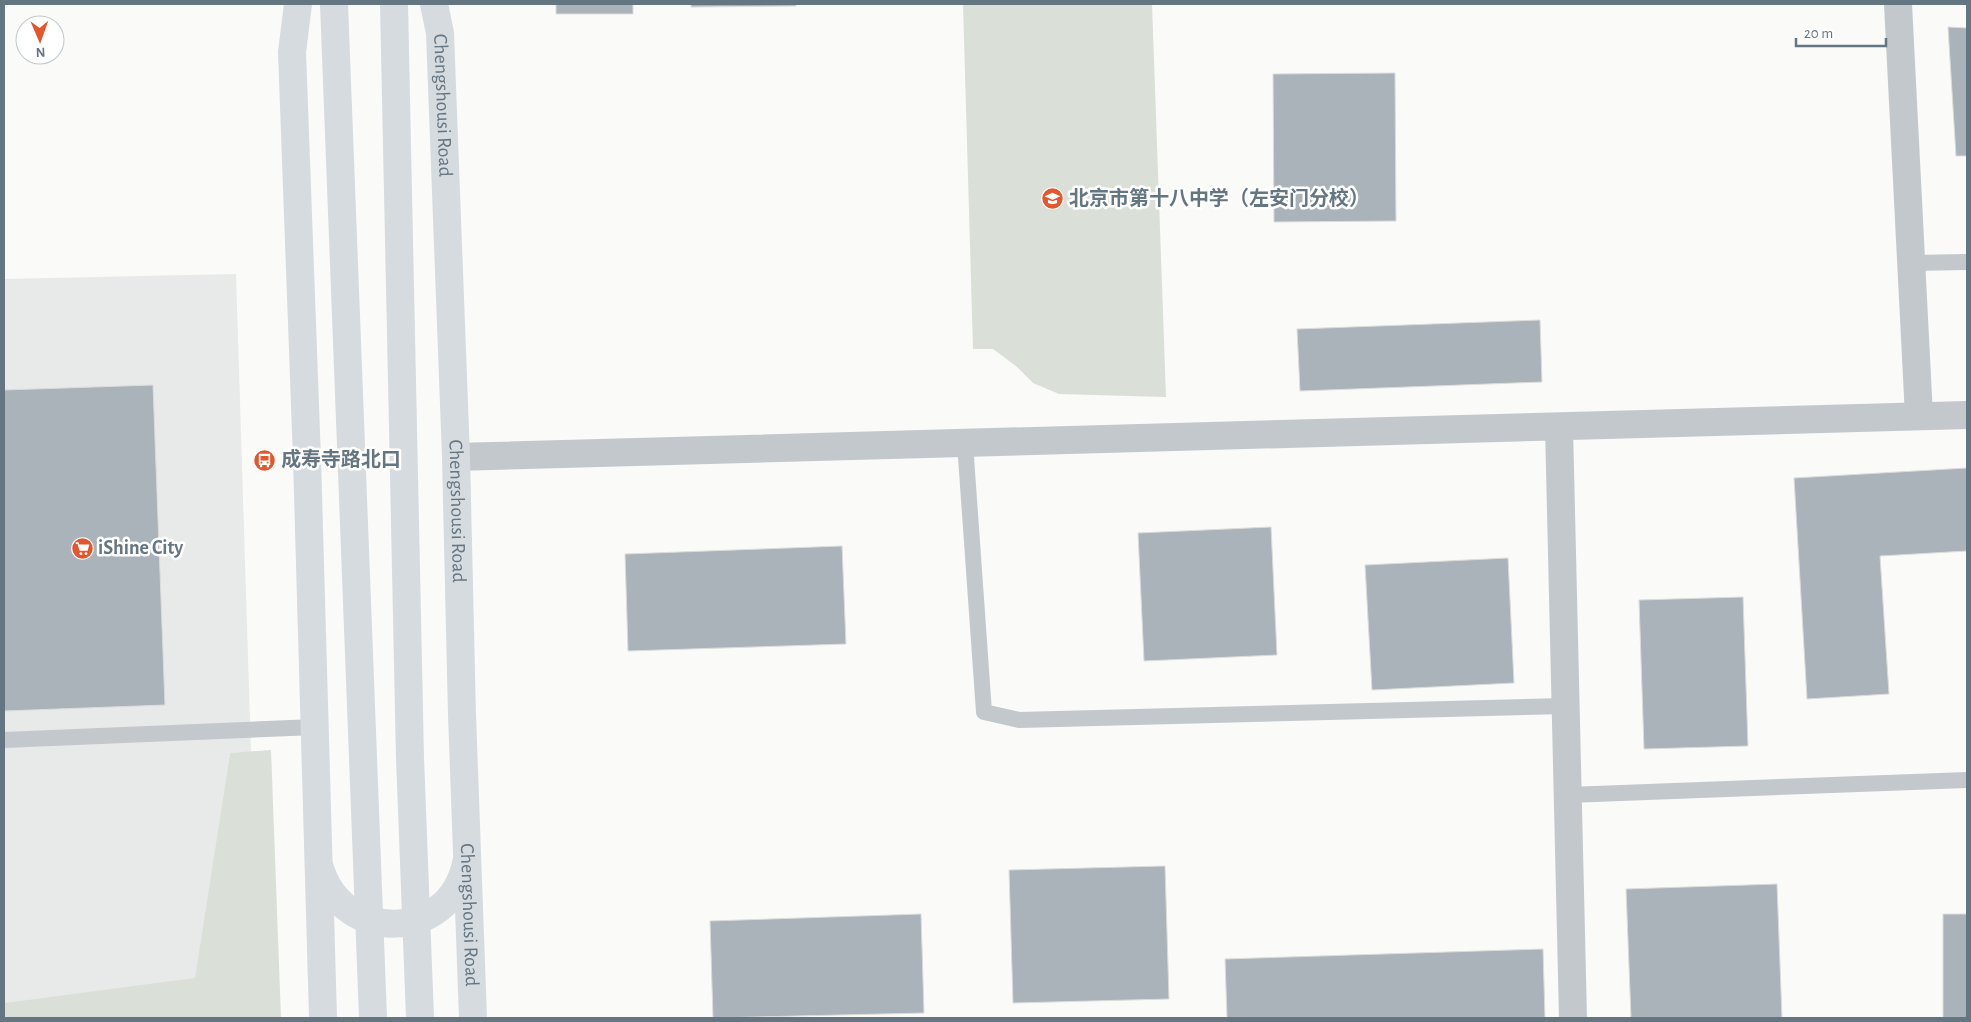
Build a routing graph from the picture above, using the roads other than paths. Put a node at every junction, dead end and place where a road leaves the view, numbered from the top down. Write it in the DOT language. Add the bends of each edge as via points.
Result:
graph roads {
  1 [pos="298,4"];
  2 [pos="334,4"];
  3 [pos="394,4"];
  4 [pos="434,4"];
  5 [pos="1898,4"];
  6 [pos="1967,262"];
  7 [pos="1911,263"];
  8 [pos="1967,415"];
  9 [pos="1919,416"];
  10 [pos="1559,426"];
  11 [pos="966,443"];
  12 [pos="456,457"];
  13 [pos="1566,706"];
  14 [pos="315,727"];
  15 [pos="4,740"];
  16 [pos="1967,780"];
  17 [pos="1568,795"];
  18 [pos="467,856"];
  19 [pos="319,862"];
  20 [pos="323,1018"];
  21 [pos="372,1018"];
  22 [pos="420,1018"];
  23 [pos="473,1018"];
  24 [pos="1573,1018"];
  1 -- 14 [label="main road" via="292,52"];
  2 -- 21 [label="main road"];
  3 -- 22 [label="main road" via="410,758"];
  4 -- 12 [label="main road, Chengshousi Road" via="440,33"];
  5 -- 7 [label="street"];
  6 -- 7 [label="lane"];
  7 -- 9 [label="street"];
  8 -- 9 [label="street"];
  9 -- 10 [label="street"];
  10 -- 11 [label="street"];
  10 -- 13 [label="street"];
  11 -- 12 [label="street"];
  11 -- 13 [label="lane" via="984,712 1019,720"];
  12 -- 18 [label="main road, Chengshousi Road"];
  13 -- 17 [label="street"];
  14 -- 15 [label="lane"];
  14 -- 19 [label="main road"];
  16 -- 17 [label="lane"];
  17 -- 24 [label="street"];
  18 -- 19 [label="main road" via="464,874 445,903 414,922 396,924 378,923 345,908 333,895"];
  18 -- 23 [label="main road, Chengshousi Road"];
  19 -- 20 [label="main road"];
}
